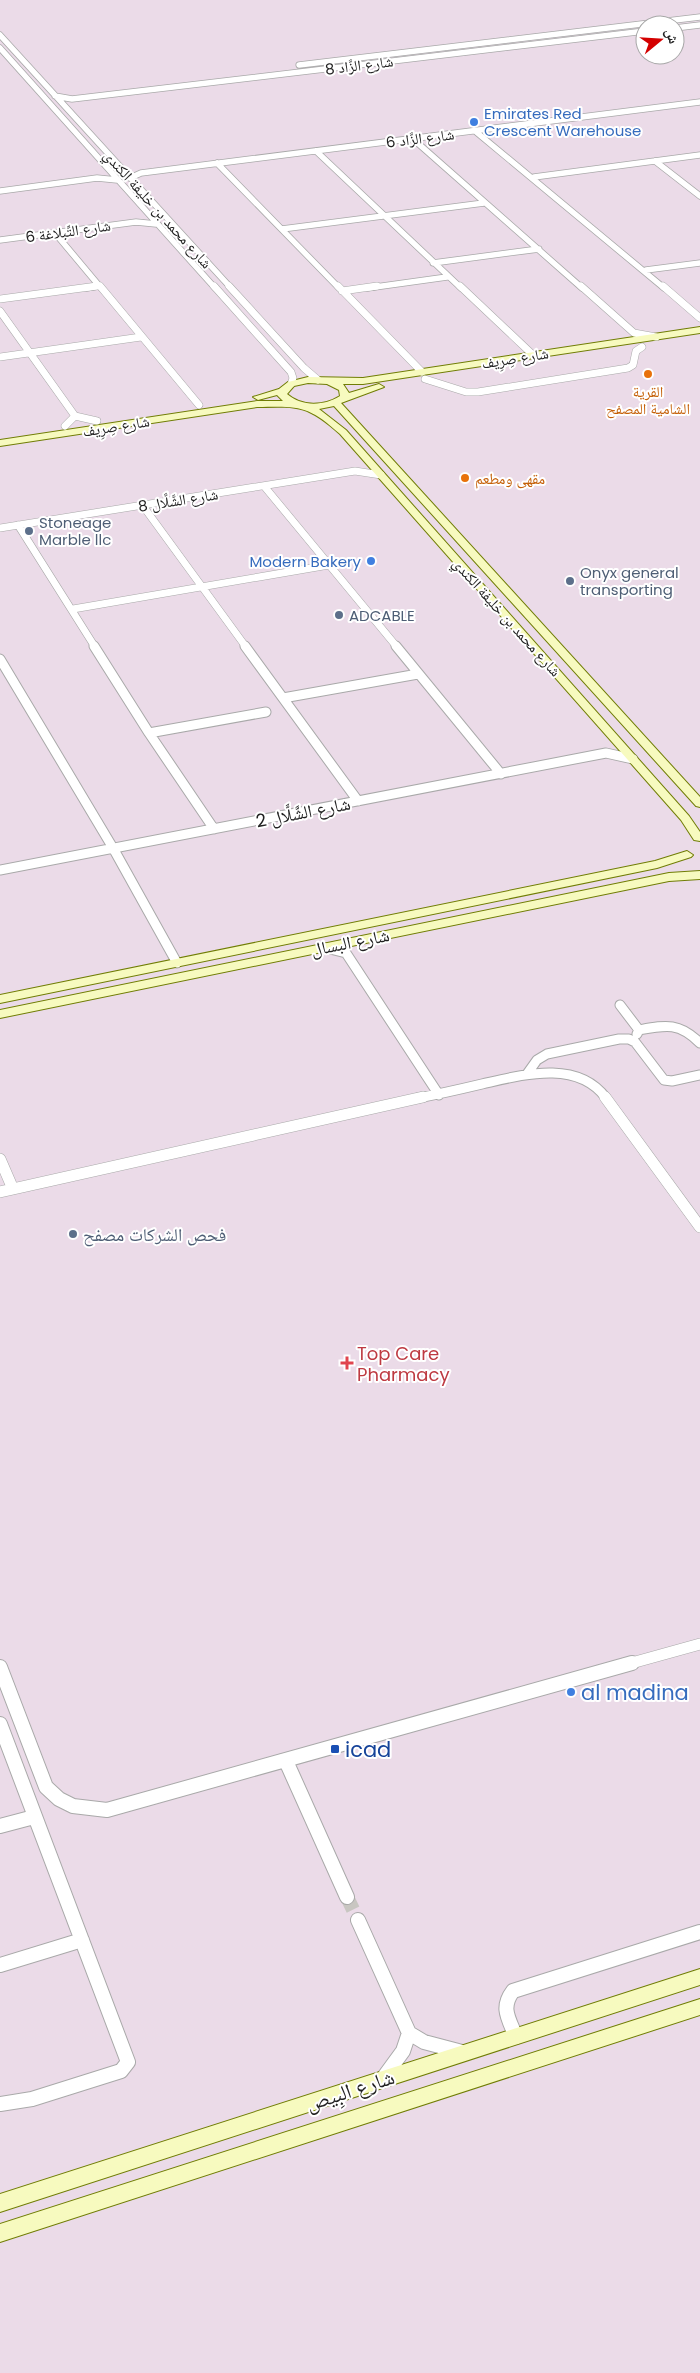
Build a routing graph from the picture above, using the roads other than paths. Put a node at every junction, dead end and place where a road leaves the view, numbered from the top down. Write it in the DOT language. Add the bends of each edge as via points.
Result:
graph roads {
  1 [pos="700,16"];
  2 [pos="700,25"];
  3 [pos="685,27"];
  4 [pos="635,32"];
  5 [pos="0,36"];
  6 [pos="0,48"];
  7 [pos="274,68"];
  8 [pos="20,71"];
  9 [pos="42,82"];
  10 [pos="55,96"];
  11 [pos="72,99"];
  12 [pos="700,102"];
  13 [pos="62,104"];
  14 [pos="69,126"];
  15 [pos="475,131"];
  16 [pos="90,133"];
  17 [pos="412,139"];
  18 [pos="316,151"];
  19 [pos="700,155"];
  20 [pos="655,161"];
  21 [pos="217,163"];
  22 [pos="123,170"];
  23 [pos="110,172"];
  24 [pos="141,173"];
  25 [pos="534,177"];
  26 [pos="97,178"];
  27 [pos="130,178"];
  28 [pos="117,180"];
  29 [pos="0,191"];
  30 [pos="700,196"];
  31 [pos="484,203"];
  32 [pos="148,215"];
  33 [pos="383,216"];
  34 [pos="136,222"];
  35 [pos="156,224"];
  36 [pos="282,229"];
  37 [pos="55,233"];
  38 [pos="0,240"];
  39 [pos="539,249"];
  40 [pos="433,263"];
  41 [pos="700,263"];
  42 [pos="646,270"];
  43 [pos="447,277"];
  44 [pos="99,286"];
  45 [pos="342,291"];
  46 [pos="0,299"];
  47 [pos="0,311"];
  48 [pos="700,318"];
  49 [pos="700,330"];
  50 [pos="634,333"];
  51 [pos="141,336"];
  52 [pos="656,337"];
  53 [pos="700,338"];
  54 [pos="628,341"];
  55 [pos="642,347"];
  56 [pos="31,353"];
  57 [pos="533,355"];
  58 [pos="0,357"];
  59 [pos="423,376"];
  60 [pos="318,380"];
  61 [pos="330,382"];
  62 [pos="291,384"];
  63 [pos="282,391"];
  64 [pos="339,399"];
  65 [pos="292,402"];
  66 [pos="199,406"];
  67 [pos="306,406"];
  68 [pos="75,416"];
  69 [pos="97,421"];
  70 [pos="65,426"];
  71 [pos="0,436"];
  72 [pos="0,443"];
  73 [pos="367,459"];
  74 [pos="355,471"];
  75 [pos="381,475"];
  76 [pos="264,486"];
  77 [pos="143,506"];
  78 [pos="18,525"];
  79 [pos="0,528"];
  80 [pos="329,565"];
  81 [pos="202,587"];
  82 [pos="73,609"];
  83 [pos="0,659"];
  84 [pos="418,674"];
  85 [pos="283,698"];
  86 [pos="266,712"];
  87 [pos="149,733"];
  88 [pos="617,740"];
  89 [pos="606,753"];
  90 [pos="633,759"];
  91 [pos="501,774"];
  92 [pos="358,801"];
  93 [pos="700,804"];
  94 [pos="214,829"];
  95 [pos="699,838"];
  96 [pos="113,848"];
  97 [pos="687,855"];
  98 [pos="0,870"];
  99 [pos="700,870"];
  100 [pos="700,875"];
  101 [pos="356,941"];
  102 [pos="322,947"];
  103 [pos="346,953"];
  104 [pos="177,963"];
  105 [pos="0,999"];
  106 [pos="620,1005"];
  107 [pos="0,1014"];
  108 [pos="639,1030"];
  109 [pos="629,1039"];
  110 [pos="700,1043"];
  111 [pos="537,1060"];
  112 [pos="551,1072"];
  113 [pos="527,1074"];
  114 [pos="700,1075"];
  115 [pos="439,1095"];
  116 [pos="0,1159"];
  117 [pos="13,1189"];
  118 [pos="0,1192"];
  119 [pos="700,1227"];
  120 [pos="700,1644"];
  121 [pos="0,1667"];
  122 [pos="5,1693"];
  123 [pos="0,1724"];
  124 [pos="286,1761"];
  125 [pos="34,1816"];
  126 [pos="0,1826"];
  127 [pos="347,1897"];
  128 [pos="358,1920"];
  129 [pos="700,1932"];
  130 [pos="82,1940"];
  131 [pos="0,1965"];
  132 [pos="700,1977"];
  133 [pos="700,2008"];
  134 [pos="408,2033"];
  135 [pos="516,2036"];
  136 [pos="466,2052"];
  137 [pos="383,2080"];
  138 [pos="0,2104"];
  139 [pos="0,2203"];
  140 [pos="0,2233"];
  1 -- 7 [label="street, شارع الزَّاد 8"];
  2 -- 3 [label="street"];
  4 -- 11 [label="street, شارع الزَّاد 8"];
  5 -- 9 [label="street, شارع محمد بن خليفة الكندي"];
  6 -- 8 [label="street, شارع محمد بن خليفة الكندي"];
  8 -- 9 [label="street" via="27,71"];
  8 -- 14 [label="street, شارع محمد بن خليفة الكندي"];
  9 -- 10 [label="street, شارع محمد بن خليفة الكندي"];
  10 -- 11 [label="street"];
  10 -- 13 [label="street, شارع محمد بن خليفة الكندي"];
  11 -- 13 [label="street"];
  12 -- 15 [label="street, شارع الزَّاد 6"];
  13 -- 16 [label="street, شارع محمد بن خليفة الكندي"];
  14 -- 16 [label="street" via="82,134"];
  14 -- 23 [label="street, شارع محمد بن خليفة الكندي"];
  15 -- 17 [label="street, شارع الزَّاد 6"];
  15 -- 25 [label="street"];
  16 -- 22 [label="street, شارع محمد بن خليفة الكندي"];
  17 -- 18 [label="street, شارع الزَّاد 6"];
  17 -- 31 [label="street"];
  18 -- 21 [label="street, شارع الزَّاد 6"];
  18 -- 33 [label="street"];
  19 -- 20 [label="street"];
  20 -- 25 [label="street"];
  20 -- 30 [label="street"];
  21 -- 24 [label="street, شارع الزَّاد 6"];
  21 -- 36 [label="street"];
  22 -- 24 [label="street, شارع الزَّاد 6"];
  22 -- 27 [label="street, شارع محمد بن خليفة الكندي"];
  23 -- 26 [label="street"];
  23 -- 28 [label="street, شارع محمد بن خليفة الكندي"];
  24 -- 27 [label="street, شارع الزَّاد 6"];
  25 -- 42 [label="street"];
  26 -- 28 [label="street"];
  26 -- 29 [label="street"];
  27 -- 60 [label="street, شارع محمد بن خليفة الكندي"];
  28 -- 32 [label="street, شارع محمد بن خليفة الكندي"];
  31 -- 33 [label="street"];
  31 -- 39 [label="street"];
  32 -- 34 [label="street, شارع التِّبلاغة 6"];
  32 -- 35 [label="street, شارع محمد بن خليفة الكندي"];
  33 -- 36 [label="street"];
  33 -- 40 [label="street"];
  34 -- 35 [label="street, شارع التِّبلاغة 6"];
  34 -- 37 [label="street, شارع التِّبلاغة 6"];
  35 -- 62 [label="street, شارع محمد بن خليفة الكندي" via="291,372"];
  36 -- 45 [label="street"];
  37 -- 38 [label="street, شارع التِّبلاغة 6"];
  37 -- 44 [label="street"];
  39 -- 40 [label="street"];
  39 -- 50 [label="street"];
  40 -- 43 [label="street"];
  41 -- 42 [label="street"];
  42 -- 48 [label="street"];
  43 -- 45 [label="street"];
  43 -- 57 [label="street"];
  44 -- 46 [label="street"];
  44 -- 51 [label="street"];
  45 -- 59 [label="street"];
  47 -- 56 [label="street"];
  49 -- 52 [label="main road, شارع صِرِيف"];
  50 -- 52 [label="street"];
  50 -- 54 [label="street"];
  51 -- 56 [label="street"];
  51 -- 66 [label="street"];
  52 -- 54 [label="main road, شارع صِرِيف"];
  53 -- 55 [label="main road, شارع صِرِيف"];
  54 -- 57 [label="main road, شارع صِرِيف"];
  55 -- 59 [label="main road, شارع صِرِيف"];
  55 -- 59 [label="street" via="636,351 632,366 628,368 478,392 466,392"];
  56 -- 58 [label="street"];
  56 -- 68 [label="street"];
  57 -- 59 [label="main road, شارع صِرِيف"];
  59 -- 61 [label="main road, شارع صِرِيف"];
  59 -- 64 [label="main road, شارع صِرِيف" via="369,388"];
  60 -- 61 [label="main road, شارع صِرِيف"];
  60 -- 62 [label="main road, شارع صِرِيف"];
  61 -- 64 [label="main road, شارع محمد بن خليفة الكندي" via="343,388 345,392"];
  62 -- 63 [label="main road"];
  63 -- 65 [label="main road" via="282,395"];
  63 -- 66 [label="main road, شارع صِرِيف"];
  64 -- 67 [label="main road, شارع صِرِيف"];
  64 -- 93 [label="main road, شارع محمد بن خليفة الكندي"];
  65 -- 67 [label="main road"];
  65 -- 72 [label="main road, شارع صِرِيف" via="257,404"];
  66 -- 69 [label="main road, شارع صِرِيف"];
  67 -- 73 [label="main road, شارع محمد بن خليفة الكندي" via="333,421"];
  68 -- 69 [label="street"];
  68 -- 70 [label="street"];
  69 -- 70 [label="main road, شارع صِرِيف"];
  70 -- 71 [label="main road, شارع صِرِيف"];
  73 -- 74 [label="street" via="364,467"];
  73 -- 75 [label="main road, شارع محمد بن خليفة الكندي"];
  74 -- 75 [label="street, شارع الشَّلَّال 8"];
  74 -- 76 [label="street, شارع الشَّلَّال 8"];
  75 -- 88 [label="main road, شارع محمد بن خليفة الكندي"];
  76 -- 77 [label="street, شارع الشَّلَّال 8"];
  76 -- 80 [label="street"];
  77 -- 78 [label="street, شارع الشَّلَّال 8"];
  77 -- 81 [label="street"];
  78 -- 79 [label="street, شارع الشَّلَّال 8"];
  78 -- 82 [label="street"];
  80 -- 81 [label="street"];
  80 -- 84 [label="street"];
  81 -- 82 [label="street"];
  81 -- 85 [label="street"];
  82 -- 87 [label="street"];
  83 -- 96 [label="street"];
  84 -- 85 [label="street"];
  84 -- 91 [label="street"];
  85 -- 92 [label="street"];
  86 -- 87 [label="street"];
  87 -- 94 [label="street"];
  88 -- 89 [label="street"];
  88 -- 90 [label="main road, شارع محمد بن خليفة الكندي"];
  89 -- 90 [label="street, شارع الشَّلَّال 2"];
  89 -- 91 [label="street, شارع الشَّلَّال 2"];
  90 -- 95 [label="main road, شارع محمد بن خليفة الكندي" via="690,823"];
  91 -- 92 [label="street, شارع الشَّلَّال 2"];
  92 -- 94 [label="street, شارع الشَّلَّال 2"];
  94 -- 96 [label="street, شارع الشَّلَّال 2"];
  95 -- 97 [label="main road" via="692,843"];
  96 -- 98 [label="street, شارع الشَّلَّال 2"];
  96 -- 104 [label="street"];
  97 -- 99 [label="main road"];
  97 -- 104 [label="main road, شارع البسال" via="658,864"];
  100 -- 101 [label="street, شارع البسال" via="668,877"];
  101 -- 102 [label="street, شارع البسال"];
  101 -- 103 [label="street"];
  102 -- 103 [label="street"];
  102 -- 107 [label="street, شارع البسال"];
  103 -- 115 [label="street"];
  104 -- 105 [label="main road, شارع البسال"];
  106 -- 108 [label="street"];
  108 -- 109 [label="street"];
  108 -- 110 [label="street" via="678,1026 690,1032"];
  109 -- 111 [label="street" via="551,1052"];
  109 -- 114 [label="street" via="635,1042 664,1080"];
  111 -- 112 [label="street"];
  111 -- 113 [label="street"];
  112 -- 113 [label="street"];
  112 -- 119 [label="street" via="585,1081 601,1092"];
  113 -- 115 [label="street"];
  115 -- 117 [label="street"];
  116 -- 117 [label="street"];
  117 -- 118 [label="street"];
  120 -- 124 [label="street"];
  121 -- 122 [label="street"];
  122 -- 124 [label="street" via="46,1786 61,1801 82,1809 119,1808"];
  123 -- 125 [label="street"];
  124 -- 127 [label="street"];
  125 -- 126 [label="street"];
  125 -- 130 [label="street"];
  128 -- 134 [label="street"];
  129 -- 135 [label="street" via="513,1991 506,2000 506,2012"];
  130 -- 131 [label="street"];
  130 -- 138 [label="street" via="127,2059 126,2066 121,2071 32,2099"];
  132 -- 135 [label="main road, شارع البِيص"];
  133 -- 140 [label="main road, شارع البِيص"];
  134 -- 136 [label="street" via="424,2042"];
  134 -- 137 [label="street" via="403,2051"];
  135 -- 136 [label="main road, شارع البِيص"];
  136 -- 137 [label="main road, شارع البِيص"];
  137 -- 139 [label="main road, شارع البِيص"];
}
